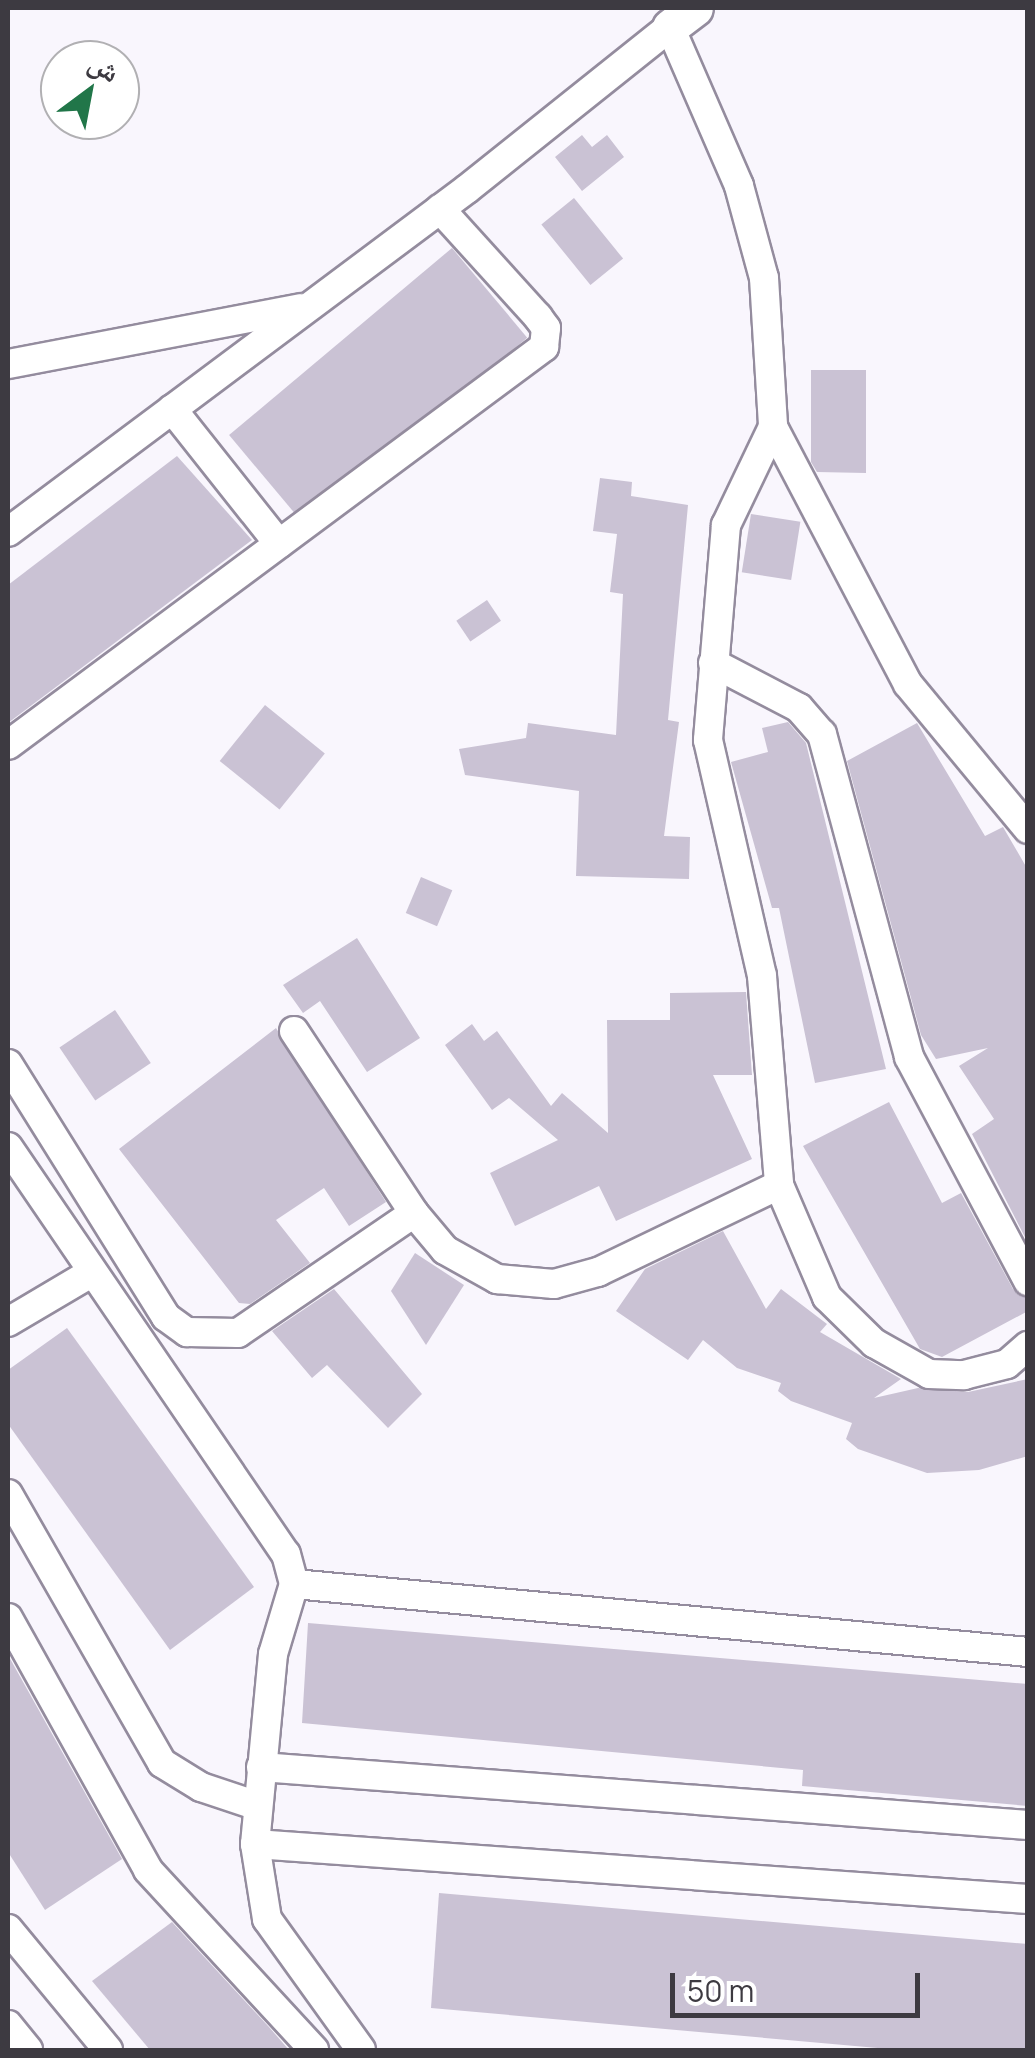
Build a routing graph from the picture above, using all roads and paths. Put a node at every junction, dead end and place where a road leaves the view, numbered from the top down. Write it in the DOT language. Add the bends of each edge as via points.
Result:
graph roads {
  1 [pos="682,17"];
  2 [pos="440,209"];
  3 [pos="310,307"];
  4 [pos="8,364"];
  5 [pos="172,409"];
  6 [pos="772,427"];
  7 [pos="8,532"];
  8 [pos="279,544"];
  9 [pos="713,663"];
  10 [pos="8,745"];
  11 [pos="1028,829"];
  12 [pos="294,1031"];
  13 [pos="8,1064"];
  14 [pos="8,1147"];
  15 [pos="779,1185"];
  16 [pos="414,1213"];
  17 [pos="91,1273"];
  18 [pos="1028,1281"];
  19 [pos="8,1322"];
  20 [pos="1028,1346"];
  21 [pos="8,1494"];
  22 [pos="294,1584"];
  23 [pos="8,1618"];
  24 [pos="1028,1652"];
  25 [pos="261,1767"];
  26 [pos="258,1806"];
  27 [pos="1028,1825"];
  28 [pos="255,1844"];
  29 [pos="1028,1899"];
  30 [pos="8,1929"];
  31 [pos="8,2025"];
  32 [pos="28,2050"];
  33 [pos="108,2050"];
  34 [pos="314,2050"];
  35 [pos="360,2050"];
  1 -- 2 [label="street"];
  1 -- 6 [label="street" via="764,278"];
  2 -- 3 [label="street"];
  2 -- 8 [label="street" via="538,317 546,328 544,347"];
  3 -- 4 [label="street"];
  3 -- 5 [label="street"];
  5 -- 7 [label="street"];
  5 -- 8 [label="street"];
  6 -- 9 [label="street" via="730,513"];
  6 -- 11 [label="street" via="908,684"];
  8 -- 10 [label="street"];
  9 -- 15 [label="street" via="710,760 762,976"];
  9 -- 18 [label="street" via="799,708 822,734 910,1057"];
  12 -- 16 [label="street"];
  13 -- 16 [label="street" via="166,1316 187,1332 238,1333"];
  14 -- 17 [label="street"];
  15 -- 16 [label="street" via="598,1272 554,1284 497,1279 470,1266 445,1250"];
  15 -- 20 [label="street" via="827,1297 874,1343 928,1374 964,1375 1007,1364"];
  17 -- 19 [label="street"];
  17 -- 22 [label="street" via="286,1554"];
  21 -- 26 [label="street" via="162,1762 201,1787"];
  22 -- 24 [label="street"];
  22 -- 25 [label="street" via="273,1654"];
  23 -- 34 [label="street" via="148,1870"];
  25 -- 26 [label="street"];
  25 -- 27 [label="street"];
  26 -- 28 [label="street"];
  28 -- 29 [label="street"];
  28 -- 35 [label="street" via="267,1919"];
  30 -- 33 [label="street"];
  31 -- 32 [label="street"];
}
